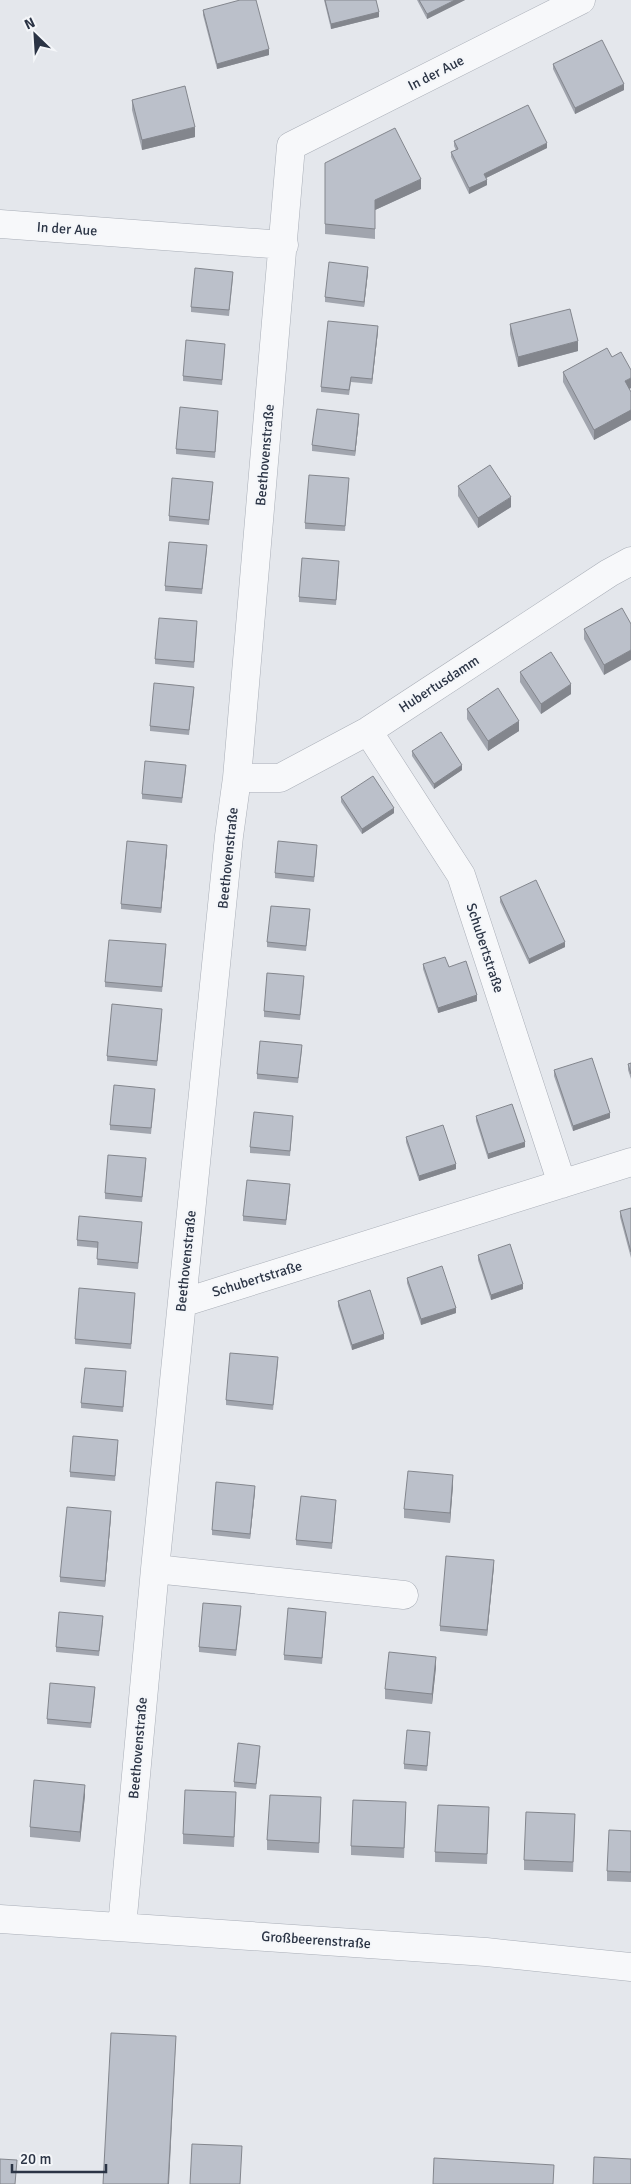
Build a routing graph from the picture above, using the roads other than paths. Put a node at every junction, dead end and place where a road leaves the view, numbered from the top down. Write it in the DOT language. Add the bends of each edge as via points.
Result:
graph roads {
  1 [pos="581,0"];
  2 [pos="291,146"];
  3 [pos="0,224"];
  4 [pos="284,245"];
  5 [pos="631,561"];
  6 [pos="368,731"];
  7 [pos="237,778"];
  8 [pos="631,1162"];
  9 [pos="562,1184"];
  10 [pos="182,1302"];
  11 [pos="155,1569"];
  12 [pos="404,1595"];
  13 [pos="0,1918"];
  14 [pos="122,1927"];
  15 [pos="631,1967"];
  1 -- 2 [label="street, In der Aue"];
  2 -- 4 [label="street, Beethovenstraße"];
  3 -- 4 [label="street, In der Aue"];
  4 -- 7 [label="street, Beethovenstraße"];
  5 -- 6 [label="street, Hubertusdamm" via="609,572"];
  6 -- 7 [label="street, Hubertusdamm" via="280,778"];
  6 -- 9 [label="street, Schubertstraße" via="461,876"];
  7 -- 10 [label="street, Beethovenstraße"];
  8 -- 9 [label="street, Schubertstraße"];
  9 -- 10 [label="street, Schubertstraße"];
  10 -- 11 [label="street, Beethovenstraße"];
  11 -- 12 [label="street"];
  11 -- 14 [label="street, Beethovenstraße"];
  13 -- 14 [label="street, Großbeerenstraße"];
  14 -- 15 [label="street, Großbeerenstraße" via="486,1952"];
}
